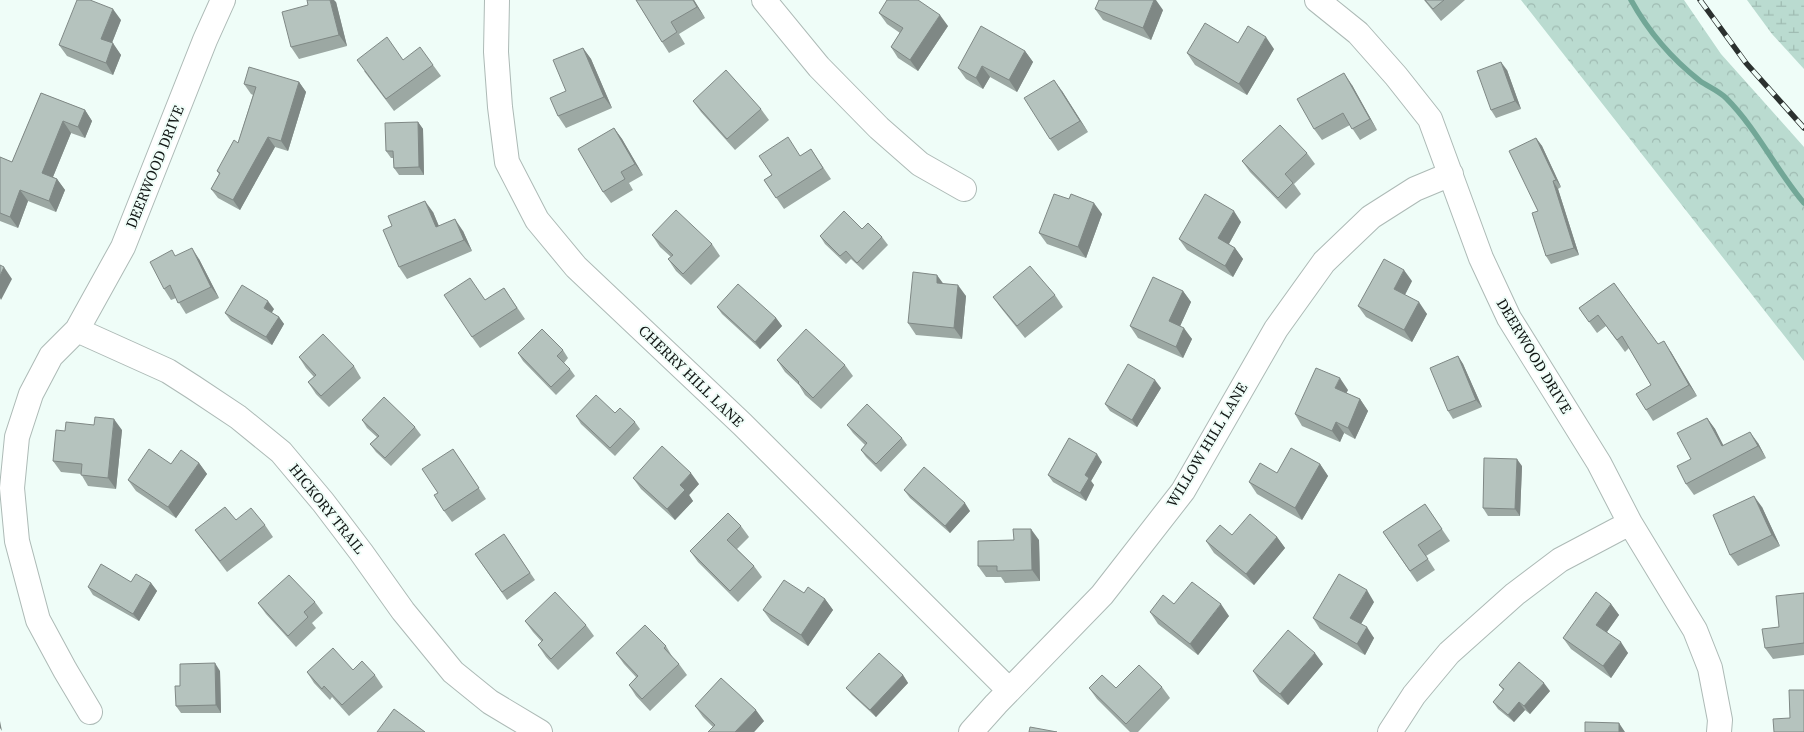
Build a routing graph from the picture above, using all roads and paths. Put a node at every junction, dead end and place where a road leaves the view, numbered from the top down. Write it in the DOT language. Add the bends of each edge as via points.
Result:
graph roads {
  1 [pos="223,0"];
  2 [pos="497,0"];
  3 [pos="764,0"];
  4 [pos="1317,0"];
  5 [pos="1450,174"];
  6 [pos="964,189"];
  7 [pos="77,330"];
  8 [pos="1630,523"];
  9 [pos="1009,690"];
  10 [pos="90,712"];
  11 [pos="540,732"];
  12 [pos="971,732"];
  13 [pos="1390,732"];
  14 [pos="1719,732"];
  1 -- 7 [label="street, DEERWOOD DRIVE" via="123,247"];
  2 -- 9 [label="street, CHERRY HILL LANE" via="496,52 507,162 537,220 576,268 742,424"];
  3 -- 6 [label="street" via="819,67 879,128 920,164"];
  4 -- 5 [label="street, DEERWOOD DRIVE" via="1358,33 1430,119"];
  5 -- 8 [label="street, DEERWOOD DRIVE" via="1481,258 1509,318 1599,462"];
  5 -- 9 [label="street, WILLOW HILL LANE" via="1415,189 1371,217 1324,262 1276,329 1183,491 1102,595"];
  7 -- 10 [label="street, DEERWOOD DRIVE" via="51,356 31,394 17,437 12,488 18,540 38,620"];
  7 -- 11 [label="street, HICKORY TRAIL" via="168,371 238,417 281,452 453,672 490,702"];
  8 -- 13 [label="street" via="1560,560 1515,594 1449,654 1414,694"];
  8 -- 14 [label="street, DEERWOOD DRIVE" via="1695,630 1710,668 1720,720"];
  9 -- 12 [label="street, WILLOW HILL LANE"];
}
